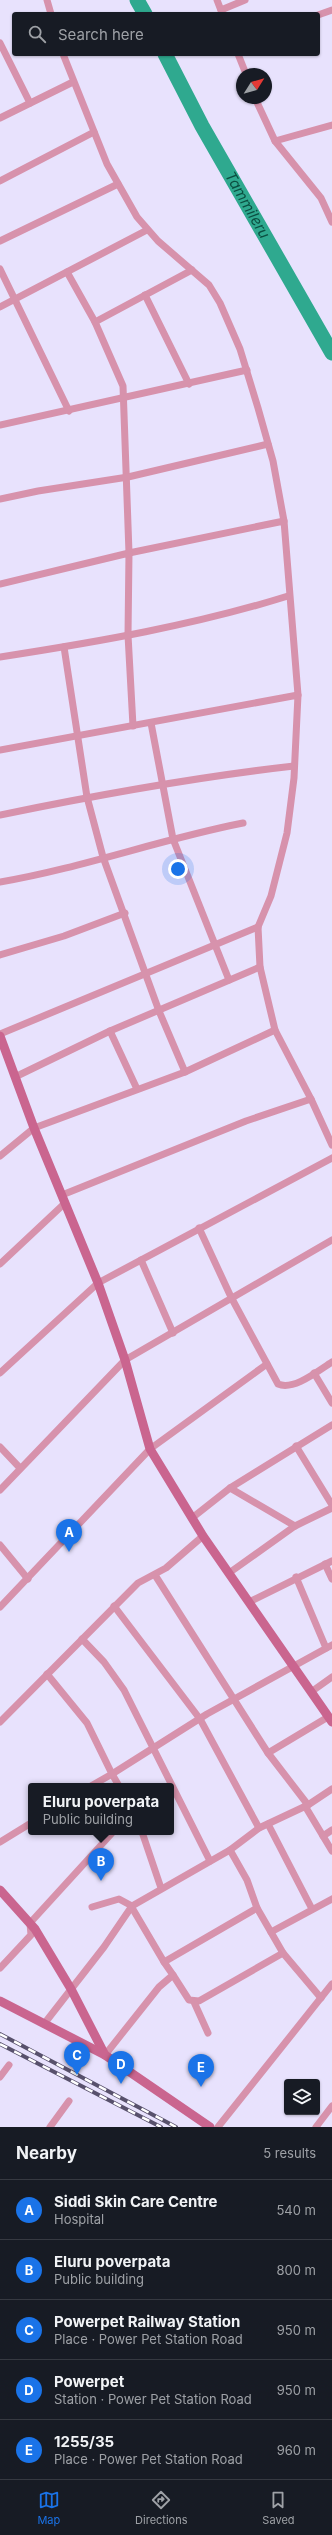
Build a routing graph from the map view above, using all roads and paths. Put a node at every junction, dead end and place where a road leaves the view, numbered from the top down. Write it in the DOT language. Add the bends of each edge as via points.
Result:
graph roads {
  1 [pos="47,0"];
  2 [pos="216,0"];
  3 [pos="245,0"];
  4 [pos="332,10"];
  5 [pos="50,12"];
  6 [pos="222,12"];
  7 [pos="320,14"];
  8 [pos="0,43"];
  9 [pos="64,56"];
  10 [pos="239,56"];
  11 [pos="244,68"];
  12 [pos="73,82"];
  13 [pos="30,103"];
  14 [pos="258,104"];
  15 [pos="0,118"];
  16 [pos="332,125"];
  17 [pos="94,132"];
  18 [pos="275,141"];
  19 [pos="0,181"];
  20 [pos="118,184"];
  21 [pos="332,222"];
  22 [pos="147,230"];
  23 [pos="0,242"];
  24 [pos="0,269"];
  25 [pos="192,270"];
  26 [pos="67,272"];
  27 [pos="145,295"];
  28 [pos="15,299"];
  29 [pos="0,307"];
  30 [pos="95,322"];
  31 [pos="247,370"];
  32 [pos="189,384"];
  33 [pos="125,398"];
  34 [pos="69,411"];
  35 [pos="0,425"];
  36 [pos="268,444"];
  37 [pos="128,477"];
  38 [pos="0,499"];
  39 [pos="284,521"];
  40 [pos="129,553"];
  41 [pos="0,584"];
  42 [pos="288,596"];
  43 [pos="128,635"];
  44 [pos="64,647"];
  45 [pos="0,657"];
  46 [pos="298,695"];
  47 [pos="151,723"];
  48 [pos="133,726"];
  49 [pos="79,734"];
  50 [pos="0,750"];
  51 [pos="294,766"];
  52 [pos="162,786"];
  53 [pos="87,797"];
  54 [pos="0,815"];
  55 [pos="244,823"];
  56 [pos="172,839"];
  57 [pos="103,857"];
  58 [pos="0,882"];
  59 [pos="126,913"];
  60 [pos="258,927"];
  61 [pos="213,945"];
  62 [pos="0,954"];
  63 [pos="260,967"];
  64 [pos="145,973"];
  65 [pos="228,980"];
  66 [pos="159,1011"];
  67 [pos="275,1030"];
  68 [pos="110,1031"];
  69 [pos="0,1035"];
  70 [pos="2,1050"];
  71 [pos="185,1072"];
  72 [pos="15,1077"];
  73 [pos="137,1089"];
  74 [pos="311,1100"];
  75 [pos="34,1128"];
  76 [pos="332,1145"];
  77 [pos="0,1156"];
  78 [pos="332,1158"];
  79 [pos="64,1199"];
  80 [pos="199,1228"];
  81 [pos="332,1240"];
  82 [pos="141,1260"];
  83 [pos="0,1264"];
  84 [pos="98,1283"];
  85 [pos="231,1297"];
  86 [pos="173,1333"];
  87 [pos="125,1360"];
  88 [pos="332,1362"];
  89 [pos="267,1364"];
  90 [pos="0,1373"];
  91 [pos="314,1373"];
  92 [pos="332,1404"];
  93 [pos="332,1425"];
  94 [pos="296,1446"];
  95 [pos="0,1447"];
  96 [pos="150,1449"];
  97 [pos="20,1468"];
  98 [pos="230,1488"];
  99 [pos="0,1490"];
  100 [pos="332,1504"];
  101 [pos="332,1508"];
  102 [pos="192,1518"];
  103 [pos="295,1526"];
  104 [pos="203,1536"];
  105 [pos="0,1545"];
  106 [pos="328,1562"];
  107 [pos="229,1573"];
  108 [pos="155,1575"];
  109 [pos="296,1577"];
  110 [pos="28,1579"];
  111 [pos="332,1579"];
  112 [pos="249,1602"];
  113 [pos="114,1606"];
  114 [pos="0,1607"];
  115 [pos="82,1639"];
  116 [pos="329,1647"];
  117 [pos="293,1665"];
  118 [pos="47,1674"];
  119 [pos="332,1677"];
  120 [pos="311,1692"];
  121 [pos="234,1699"];
  122 [pos="200,1719"];
  123 [pos="330,1719"];
  124 [pos="0,1722"];
  125 [pos="153,1749"];
  126 [pos="268,1753"];
  127 [pos="112,1774"];
  128 [pos="96,1783"];
  129 [pos="117,1783"];
  130 [pos="170,1783"];
  131 [pos="332,1789"];
  132 [pos="174,1790"];
  133 [pos="307,1806"];
  134 [pos="268,1824"];
  135 [pos="28,1825"];
  136 [pos="259,1828"];
  137 [pos="332,1830"];
  138 [pos="110,1835"];
  139 [pos="143,1835"];
  140 [pos="323,1836"];
  141 [pos="0,1842"];
  142 [pos="230,1850"];
  143 [pos="332,1851"];
  144 [pos="210,1861"];
  145 [pos="161,1888"];
  146 [pos="0,1890"];
  147 [pos="332,1899"];
  148 [pos="132,1906"];
  149 [pos="92,1907"];
  150 [pos="257,1908"];
  151 [pos="312,1909"];
  152 [pos="30,1923"];
  153 [pos="271,1932"];
  154 [pos="283,1953"];
  155 [pos="164,1962"];
  156 [pos="0,1968"];
  157 [pos="173,1975"];
  158 [pos="332,1984"];
  159 [pos="71,1989"];
  160 [pos="321,1998"];
  161 [pos="0,2001"];
  162 [pos="194,2002"];
  163 [pos="44,2024"];
  164 [pos="208,2033"];
  165 [pos="105,2055"];
  166 [pos="9,2066"];
  167 [pos="0,2077"];
  168 [pos="69,2101"];
  169 [pos="332,2106"];
  170 [pos="50,2127"];
  171 [pos="210,2127"];
  172 [pos="218,2127"];
  173 [pos="316,2127"];
  1 -- 5 [label="street"];
  2 -- 6 [label="street"];
  3 -- 6 [label="street"];
  4 -- 7 [label="street"];
  8 -- 13 [label="street"];
  9 -- 12 [label="street"];
  10 -- 11 [label="street"];
  12 -- 13 [label="street"];
  12 -- 17 [label="street"];
  13 -- 15 [label="street"];
  14 -- 18 [label="street"];
  16 -- 18 [label="street"];
  17 -- 19 [label="street"];
  17 -- 20 [label="street"];
  18 -- 21 [label="street" via="321,198"];
  20 -- 22 [label="street"];
  20 -- 23 [label="street"];
  22 -- 25 [label="street"];
  22 -- 26 [label="street"];
  24 -- 28 [label="street"];
  25 -- 27 [label="street"];
  25 -- 31 [label="street" via="216,292"];
  26 -- 28 [label="street"];
  26 -- 30 [label="street"];
  27 -- 30 [label="street"];
  27 -- 32 [label="street"];
  28 -- 29 [label="street"];
  28 -- 34 [label="street"];
  30 -- 33 [label="street" via="124,386"];
  31 -- 32 [label="street"];
  31 -- 36 [label="street"];
  32 -- 33 [label="street"];
  33 -- 34 [label="street"];
  33 -- 37 [label="street"];
  34 -- 35 [label="street"];
  36 -- 37 [label="street"];
  36 -- 39 [label="street"];
  37 -- 38 [label="street"];
  37 -- 40 [label="street"];
  39 -- 40 [label="street"];
  39 -- 42 [label="street"];
  40 -- 41 [label="street"];
  40 -- 43 [label="street"];
  42 -- 43 [label="street"];
  42 -- 46 [label="street"];
  43 -- 44 [label="street"];
  43 -- 48 [label="street"];
  44 -- 45 [label="street"];
  44 -- 49 [label="street"];
  46 -- 47 [label="street"];
  46 -- 51 [label="street"];
  47 -- 48 [label="street"];
  47 -- 52 [label="street"];
  48 -- 49 [label="street"];
  49 -- 50 [label="street"];
  49 -- 53 [label="street"];
  51 -- 52 [label="street" via="236,772"];
  51 -- 60 [label="street" via="287,833 271,896"];
  52 -- 53 [label="street"];
  52 -- 56 [label="street"];
  53 -- 54 [label="street"];
  53 -- 57 [label="street"];
  55 -- 56 [label="street"];
  56 -- 57 [label="street"];
  56 -- 61 [label="street"];
  57 -- 58 [label="street" via="44,874"];
  57 -- 59 [label="street"];
  59 -- 62 [label="street" via="64,936"];
  59 -- 64 [label="street"];
  60 -- 61 [label="street"];
  60 -- 63 [label="street"];
  61 -- 64 [label="street"];
  61 -- 65 [label="street"];
  63 -- 65 [label="street"];
  63 -- 67 [label="street"];
  64 -- 66 [label="street"];
  64 -- 69 [label="street"];
  65 -- 66 [label="street"];
  66 -- 68 [label="street"];
  66 -- 71 [label="street"];
  67 -- 71 [label="street"];
  67 -- 74 [label="street"];
  68 -- 72 [label="street"];
  68 -- 73 [label="street"];
  69 -- 70 [label="main road"];
  70 -- 72 [label="main road"];
  71 -- 73 [label="street"];
  72 -- 75 [label="main road"];
  73 -- 75 [label="street"];
  74 -- 76 [label="street"];
  74 -- 79 [label="street" via="246,1121"];
  75 -- 77 [label="street"];
  75 -- 79 [label="main road"];
  78 -- 80 [label="street"];
  79 -- 83 [label="street"];
  79 -- 84 [label="main road"];
  80 -- 82 [label="street"];
  80 -- 85 [label="street"];
  81 -- 85 [label="street"];
  82 -- 84 [label="street"];
  82 -- 86 [label="street"];
  84 -- 87 [label="main road"];
  84 -- 90 [label="street"];
  85 -- 86 [label="street"];
  85 -- 89 [label="street"];
  86 -- 87 [label="street"];
  87 -- 96 [label="main road"];
  87 -- 97 [label="street"];
  88 -- 91 [label="street"];
  89 -- 91 [label="street" via="275,1381 282,1385 294,1384"];
  89 -- 96 [label="street"];
  91 -- 92 [label="street"];
  93 -- 94 [label="street"];
  94 -- 98 [label="street"];
  94 -- 100 [label="street"];
  95 -- 97 [label="street"];
  96 -- 102 [label="main road"];
  96 -- 110 [label="street"];
  97 -- 99 [label="street"];
  98 -- 102 [label="street"];
  98 -- 103 [label="street"];
  101 -- 103 [label="street"];
  102 -- 104 [label="main road"];
  103 -- 107 [label="street"];
  104 -- 107 [label="main road"];
  104 -- 108 [label="street"];
  105 -- 110 [label="street"];
  106 -- 109 [label="street"];
  106 -- 111 [label="street"];
  107 -- 112 [label="main road"];
  108 -- 113 [label="street" via="142,1580"];
  108 -- 121 [label="street"];
  109 -- 112 [label="street"];
  109 -- 116 [label="street"];
  110 -- 114 [label="street"];
  112 -- 117 [label="main road"];
  113 -- 115 [label="street"];
  113 -- 122 [label="street"];
  115 -- 118 [label="street"];
  115 -- 125 [label="street" via="104,1662 124,1690"];
  116 -- 117 [label="street"];
  117 -- 120 [label="main road"];
  117 -- 121 [label="street"];
  118 -- 124 [label="street"];
  118 -- 127 [label="street" via="87,1723"];
  119 -- 120 [label="street"];
  120 -- 123 [label="main road"];
  121 -- 122 [label="street"];
  121 -- 126 [label="street"];
  122 -- 125 [label="street"];
  122 -- 136 [label="street"];
  123 -- 126 [label="street"];
  125 -- 127 [label="street"];
  125 -- 130 [label="street"];
  126 -- 133 [label="street"];
  127 -- 128 [label="street"];
  127 -- 129 [label="street"];
  131 -- 133 [label="street"];
  132 -- 144 [label="street"];
  133 -- 134 [label="street"];
  133 -- 140 [label="street"];
  134 -- 136 [label="street"];
  134 -- 151 [label="street"];
  135 -- 141 [label="street"];
  136 -- 142 [label="street"];
  137 -- 140 [label="street"];
  138 -- 152 [label="street"];
  139 -- 145 [label="street"];
  140 -- 143 [label="street"];
  142 -- 144 [label="street"];
  142 -- 150 [label="street" via="247,1880"];
  144 -- 145 [label="street"];
  145 -- 148 [label="street"];
  146 -- 152 [label="main road"];
  147 -- 151 [label="street"];
  148 -- 149 [label="street" via="119,1899"];
  148 -- 155 [label="street"];
  148 -- 159 [label="street"];
  150 -- 153 [label="street"];
  150 -- 155 [label="street"];
  151 -- 153 [label="street"];
  152 -- 156 [label="street" via="31,1935"];
  152 -- 159 [label="main road"];
  153 -- 154 [label="street"];
  154 -- 160 [label="street"];
  154 -- 162 [label="street" via="199,2002"];
  155 -- 157 [label="street"];
  157 -- 162 [label="street" via="189,2000"];
  157 -- 165 [label="street" via="159,1987"];
  158 -- 160 [label="street"];
  159 -- 163 [label="street"];
  159 -- 165 [label="main road"];
  160 -- 172 [label="street"];
  161 -- 163 [label="main road"];
  162 -- 164 [label="street"];
  163 -- 165 [label="main road"];
  165 -- 171 [label="main road"];
  166 -- 167 [label="street"];
  168 -- 170 [label="street"];
  169 -- 173 [label="street"];
}
